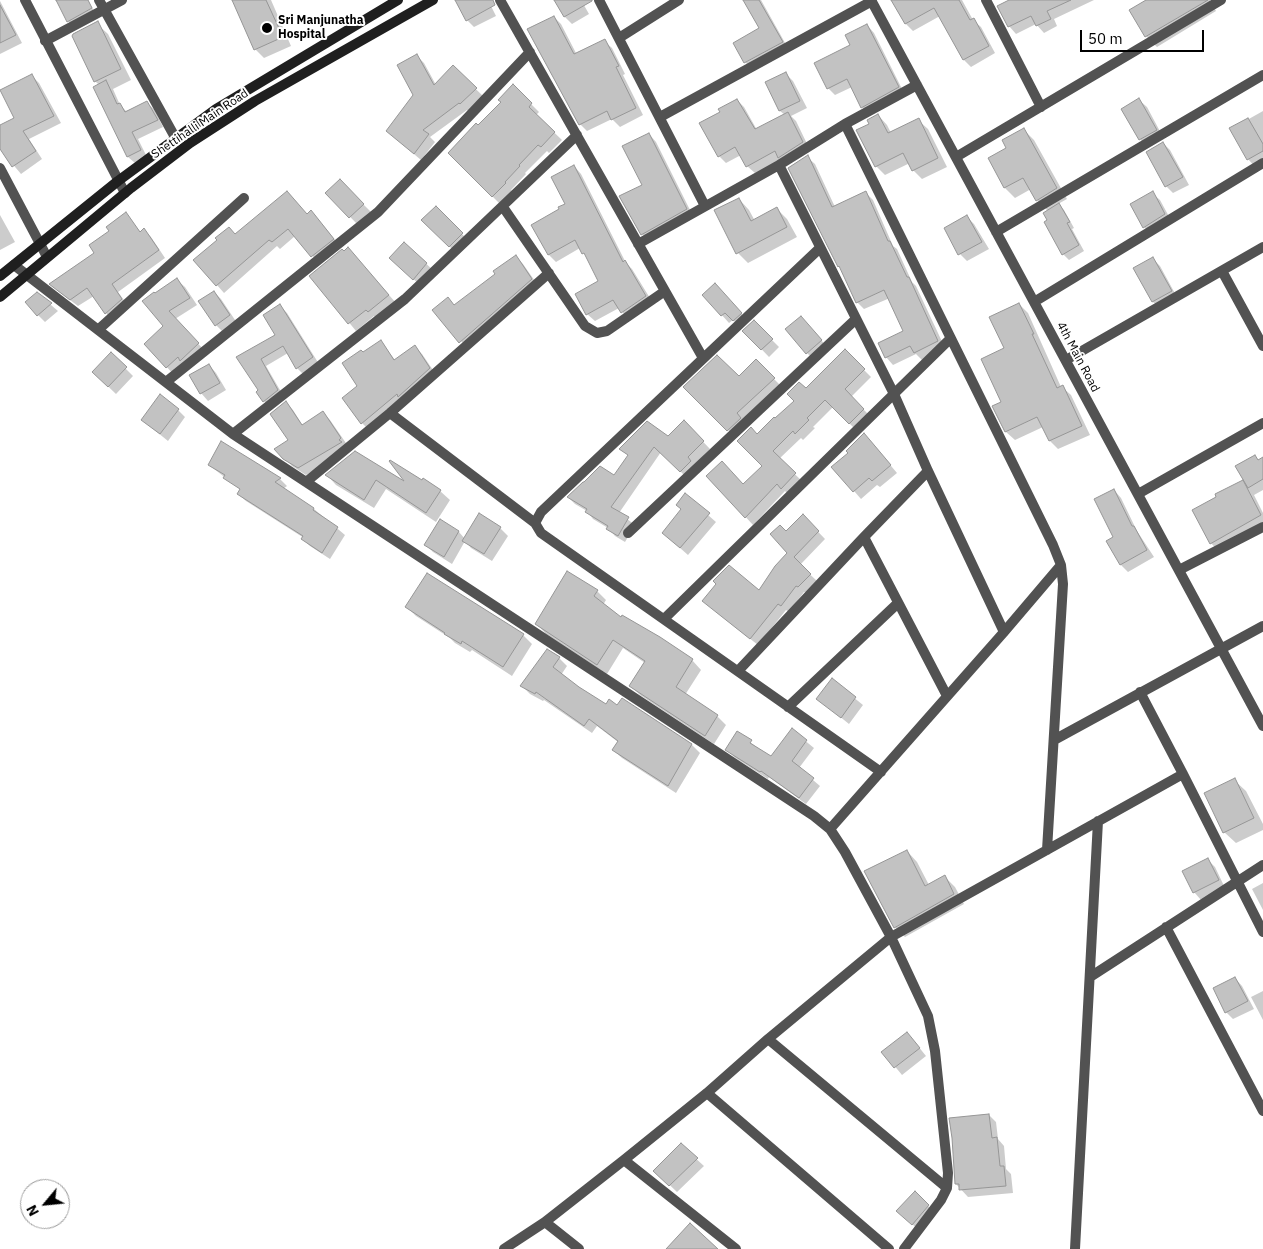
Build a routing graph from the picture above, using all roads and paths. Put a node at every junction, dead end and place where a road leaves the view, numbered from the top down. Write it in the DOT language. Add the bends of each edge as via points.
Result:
graph roads {
  1 [pos="24,0"];
  2 [pos="122,0"];
  3 [pos="398,0"];
  4 [pos="433,0"];
  5 [pos="500,0"];
  6 [pos="599,0"];
  7 [pos="679,0"];
  8 [pos="986,0"];
  9 [pos="1221,0"];
  10 [pos="871,1"];
  11 [pos="102,5"];
  12 [pos="619,38"];
  13 [pos="45,41"];
  14 [pos="530,52"];
  15 [pos="1263,75"];
  16 [pos="917,84"];
  17 [pos="1041,107"];
  18 [pos="660,117"];
  19 [pos="845,124"];
  20 [pos="577,135"];
  21 [pos="176,139"];
  22 [pos="956,157"];
  23 [pos="1263,163"];
  24 [pos="779,165"];
  25 [pos="0,168"];
  26 [pos="118,181"];
  27 [pos="125,193"];
  28 [pos="244,198"];
  29 [pos="705,206"];
  30 [pos="503,207"];
  31 [pos="996,232"];
  32 [pos="40,244"];
  33 [pos="638,244"];
  34 [pos="1263,247"];
  35 [pos="820,248"];
  36 [pos="47,257"];
  37 [pos="14,265"];
  38 [pos="1222,271"];
  39 [pos="549,274"];
  40 [pos="26,275"];
  41 [pos="0,276"];
  42 [pos="665,291"];
  43 [pos="0,297"];
  44 [pos="1034,302"];
  45 [pos="856,319"];
  46 [pos="99,329"];
  47 [pos="950,339"];
  48 [pos="1263,346"];
  49 [pos="703,358"];
  50 [pos="1066,360"];
  51 [pos="166,382"];
  52 [pos="894,394"];
  53 [pos="390,413"];
  54 [pos="1263,423"];
  55 [pos="233,434"];
  56 [pos="928,471"];
  57 [pos="306,482"];
  58 [pos="1138,494"];
  59 [pos="536,523"];
  60 [pos="1263,527"];
  61 [pos="628,533"];
  62 [pos="864,537"];
  63 [pos="1060,565"];
  64 [pos="1179,570"];
  65 [pos="898,602"];
  66 [pos="664,619"];
  67 [pos="1263,626"];
  68 [pos="1004,632"];
  69 [pos="1221,648"];
  70 [pos="738,671"];
  71 [pos="1140,692"];
  72 [pos="947,696"];
  73 [pos="788,707"];
  74 [pos="1263,726"];
  75 [pos="1054,740"];
  76 [pos="881,772"];
  77 [pos="1184,774"];
  78 [pos="1098,822"];
  79 [pos="830,829"];
  80 [pos="1047,850"];
  81 [pos="1263,865"];
  82 [pos="1237,882"];
  83 [pos="1166,927"];
  84 [pos="1263,932"];
  85 [pos="891,937"];
  86 [pos="1090,977"];
  87 [pos="768,1039"];
  88 [pos="707,1093"];
  89 [pos="1263,1111"];
  90 [pos="624,1160"];
  91 [pos="947,1188"];
  92 [pos="544,1222"];
  93 [pos="504,1249"];
  94 [pos="579,1249"];
  95 [pos="736,1249"];
  96 [pos="889,1249"];
  97 [pos="904,1249"];
  98 [pos="1075,1249"];
  1 -- 13 [label="street"];
  2 -- 11 [label="street"];
  3 -- 21 [label="main road, Shettihalli Main Road" via="216,109"];
  4 -- 27 [label="main road, Shettihalli Main Road" via="255,101 190,143"];
  5 -- 14 [label="street"];
  6 -- 12 [label="street"];
  7 -- 12 [label="street"];
  8 -- 17 [label="street"];
  9 -- 17 [label="street"];
  10 -- 16 [label="street, 4th Main Road"];
  10 -- 18 [label="street"];
  11 -- 13 [label="street"];
  11 -- 21 [label="street"];
  12 -- 18 [label="street"];
  13 -- 26 [label="street"];
  14 -- 20 [label="street"];
  14 -- 51 [label="street" via="378,212"];
  15 -- 31 [label="street"];
  16 -- 19 [label="street"];
  16 -- 22 [label="street, 4th Main Road"];
  17 -- 22 [label="street"];
  18 -- 29 [label="street"];
  19 -- 24 [label="street"];
  19 -- 47 [label="street"];
  20 -- 30 [label="street"];
  20 -- 33 [label="street"];
  21 -- 26 [label="main road, Shettihalli Main Road"];
  22 -- 31 [label="street, 4th Main Road"];
  23 -- 44 [label="street"];
  24 -- 29 [label="street"];
  24 -- 35 [label="street"];
  25 -- 32 [label="street"];
  26 -- 27 [label="street"];
  26 -- 32 [label="main road, Shettihalli Main Road"];
  27 -- 36 [label="main road, Shettihalli Main Road"];
  28 -- 46 [label="street"];
  29 -- 33 [label="street"];
  30 -- 39 [label="street"];
  30 -- 55 [label="street" via="405,299"];
  31 -- 44 [label="street, 4th Main Road"];
  32 -- 36 [label="street"];
  32 -- 37 [label="main road, Shettihalli Main Road"];
  33 -- 42 [label="street"];
  34 -- 38 [label="street"];
  35 -- 45 [label="street"];
  35 -- 49 [label="street"];
  36 -- 40 [label="main road, Shettihalli Main Road"];
  37 -- 40 [label="street"];
  37 -- 41 [label="main road, Shettihalli Main Road"];
  38 -- 48 [label="street"];
  38 -- 50 [label="street"];
  39 -- 42 [label="street" via="585,326 597,333 607,331"];
  39 -- 53 [label="street"];
  40 -- 43 [label="main road, Shettihalli Main Road"];
  40 -- 46 [label="street"];
  42 -- 49 [label="street"];
  44 -- 50 [label="street, 4th Main Road"];
  45 -- 52 [label="street"];
  45 -- 61 [label="street"];
  46 -- 51 [label="street"];
  47 -- 52 [label="street"];
  47 -- 63 [label="street"];
  49 -- 59 [label="street" via="541,512"];
  50 -- 58 [label="street, 4th Main Road"];
  51 -- 55 [label="street"];
  52 -- 56 [label="street"];
  52 -- 66 [label="street"];
  53 -- 57 [label="street"];
  53 -- 59 [label="street"];
  54 -- 58 [label="street"];
  55 -- 57 [label="street"];
  56 -- 62 [label="street"];
  56 -- 68 [label="street"];
  57 -- 79 [label="street"];
  58 -- 64 [label="street, 4th Main Road"];
  59 -- 66 [label="street" via="541,533"];
  60 -- 64 [label="street"];
  62 -- 65 [label="street"];
  62 -- 70 [label="street"];
  63 -- 68 [label="street"];
  63 -- 75 [label="street" via="1063,584"];
  64 -- 69 [label="street, 4th Main Road"];
  65 -- 72 [label="street"];
  65 -- 73 [label="street"];
  66 -- 70 [label="street"];
  67 -- 69 [label="street"];
  68 -- 72 [label="street"];
  69 -- 71 [label="street"];
  69 -- 74 [label="street, 4th Main Road"];
  70 -- 73 [label="street"];
  71 -- 75 [label="street"];
  71 -- 77 [label="street"];
  72 -- 76 [label="street"];
  73 -- 76 [label="street"];
  75 -- 80 [label="street"];
  76 -- 79 [label="street"];
  77 -- 78 [label="street"];
  77 -- 82 [label="street"];
  78 -- 80 [label="street"];
  78 -- 86 [label="street"];
  79 -- 85 [label="street"];
  80 -- 85 [label="street"];
  81 -- 82 [label="street"];
  82 -- 83 [label="street"];
  82 -- 84 [label="street"];
  83 -- 86 [label="street"];
  83 -- 89 [label="street"];
  85 -- 87 [label="street"];
  85 -- 91 [label="street" via="928,1016 935,1051"];
  86 -- 98 [label="street"];
  87 -- 88 [label="street"];
  87 -- 91 [label="street"];
  88 -- 90 [label="street"];
  88 -- 96 [label="street"];
  90 -- 92 [label="street"];
  90 -- 95 [label="street"];
  91 -- 97 [label="street"];
  92 -- 93 [label="street"];
  92 -- 94 [label="street"];
}
